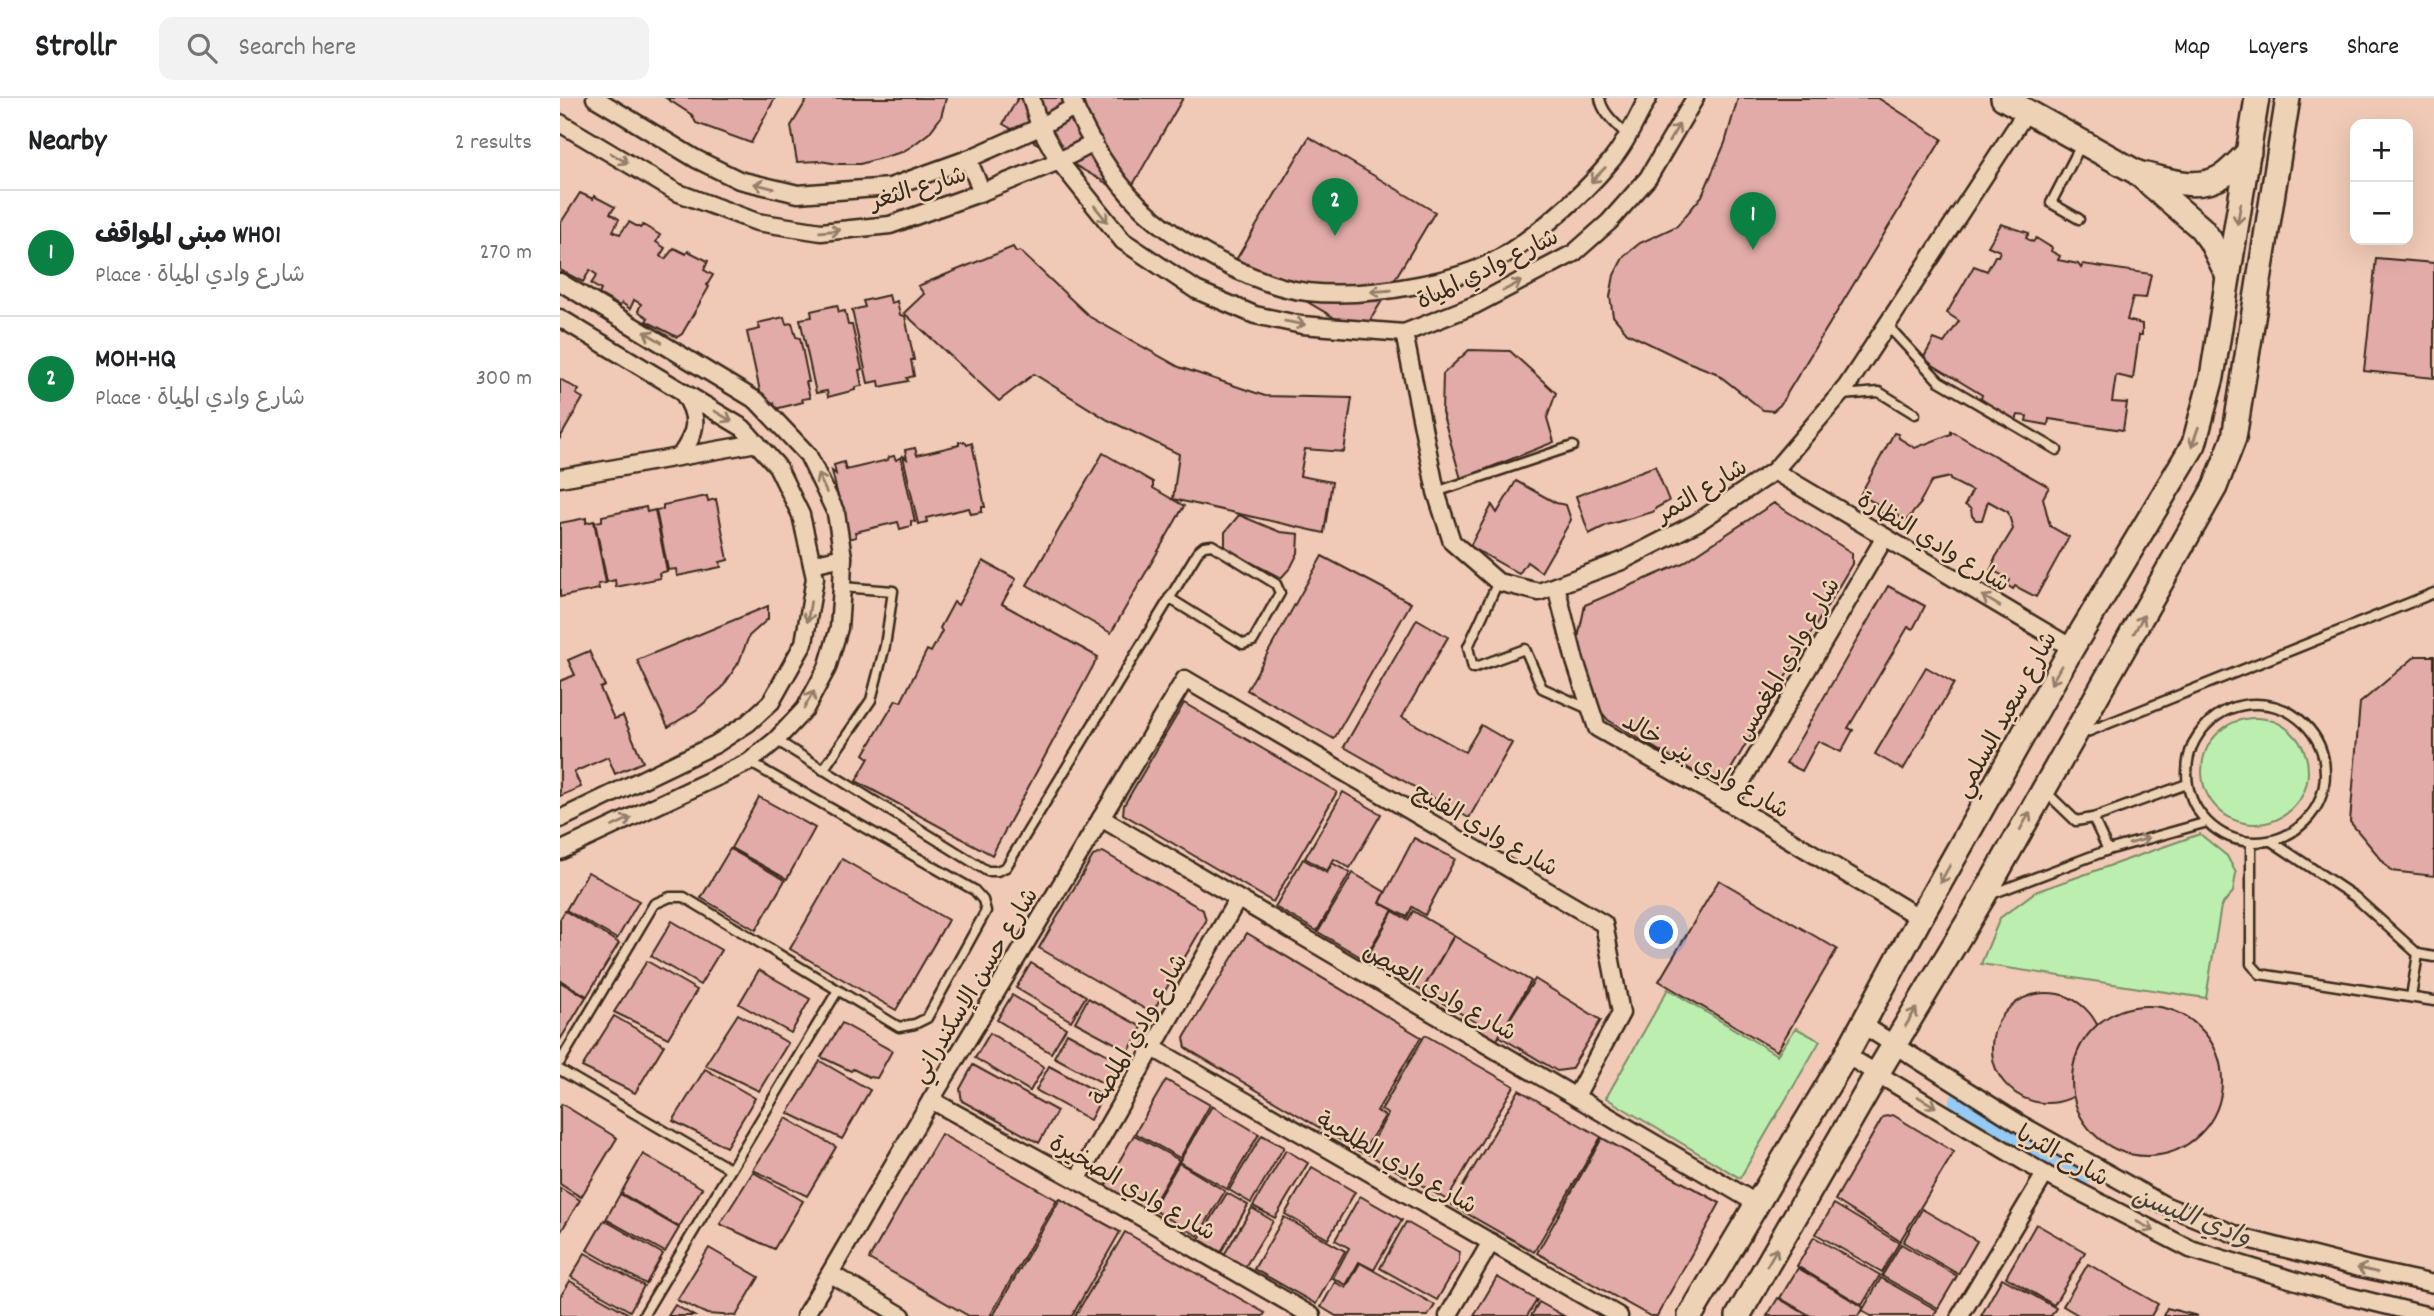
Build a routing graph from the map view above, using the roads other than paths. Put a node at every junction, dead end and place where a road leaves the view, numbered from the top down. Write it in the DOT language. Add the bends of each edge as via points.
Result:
graph roads {
  1 [pos="595,98"];
  2 [pos="1031,98"];
  3 [pos="1600,98"];
  4 [pos="1648,98"];
  5 [pos="1696,98"];
  6 [pos="2003,98"];
  7 [pos="2257,98"];
  8 [pos="2288,98"];
  9 [pos="1073,102"];
  10 [pos="2026,112"];
  11 [pos="560,122"];
  12 [pos="1040,127"];
  13 [pos="1627,135"];
  14 [pos="1094,143"];
  15 [pos="2083,143"];
  16 [pos="2249,152"];
  17 [pos="968,159"];
  18 [pos="1059,161"];
  19 [pos="2136,172"];
  20 [pos="982,192"];
  21 [pos="2079,219"];
  22 [pos="2228,276"];
  23 [pos="560,282"];
  24 [pos="560,318"];
  25 [pos="1887,326"];
  26 [pos="1404,333"];
  27 [pos="681,391"];
  28 [pos="1839,395"];
  29 [pos="1915,414"];
  30 [pos="757,443"];
  31 [pos="1573,446"];
  32 [pos="2057,450"];
  33 [pos="680,456"];
  34 [pos="1774,471"];
  35 [pos="560,478"];
  36 [pos="1436,492"];
  37 [pos="1885,537"];
  38 [pos="843,557"];
  39 [pos="812,564"];
  40 [pos="1498,582"];
  41 [pos="1556,586"];
  42 [pos="842,587"];
  43 [pos="2434,593"];
  44 [pos="1169,598"];
  45 [pos="2072,648"];
  46 [pos="1185,679"];
  47 [pos="1591,710"];
  48 [pos="2076,736"];
  49 [pos="776,740"];
  50 [pos="749,762"];
  51 [pos="823,770"];
  52 [pos="2187,783"];
  53 [pos="2043,789"];
  54 [pos="1729,803"];
  55 [pos="1101,818"];
  56 [pos="2093,818"];
  57 [pos="560,819"];
  58 [pos="2204,823"];
  59 [pos="2271,841"];
  60 [pos="2251,843"];
  61 [pos="2108,850"];
  62 [pos="560,851"];
  63 [pos="1983,897"];
  64 [pos="1237,900"];
  65 [pos="1920,918"];
  66 [pos="2418,954"];
  67 [pos="2434,957"];
  68 [pos="838,990"];
  69 [pos="2410,998"];
  70 [pos="2434,1001"];
  71 [pos="1863,1025"];
  72 [pos="1894,1045"];
  73 [pos="1153,1048"];
  74 [pos="1846,1055"];
  75 [pos="560,1062"];
  76 [pos="560,1070"];
  77 [pos="1878,1072"];
  78 [pos="1576,1096"];
  79 [pos="931,1100"];
  80 [pos="730,1169"];
  81 [pos="2045,1174"];
  82 [pos="1077,1180"];
  83 [pos="1756,1203"];
  84 [pos="1490,1242"];
  85 [pos="831,1273"];
  86 [pos="2434,1284"];
  87 [pos="643,1316"];
  88 [pos="805,1316"];
  89 [pos="902,1316"];
  90 [pos="1312,1316"];
  91 [pos="1448,1316"];
  92 [pos="1619,1316"];
  93 [pos="1690,1316"];
  94 [pos="1738,1316"];
  95 [pos="1960,1316"];
  96 [pos="2429,1316"];
  17 -- 1 [label="street, شارع الثغر, one-way" via="890,187 798,194 739,180"];
  2 -- 12 [label="street, شارع وادي المياة"];
  3 -- 13 [label="lane" via="1606,113"];
  4 -- 13 [label="street, شارع وادي المياة"];
  26 -- 5 [label="street, شارع وادي المياة, one-way" via="1475,305 1574,253 1648,178"];
  6 -- 10 [label="street"];
  7 -- 16 [label="street, شارع سعيد السلمي"];
  48 -- 8 [label="street, one-way" via="2215,487 2234,438"];
  9 -- 12 [label="street, شارع الثغر"];
  9 -- 14 [label="street, شارع وادي المياة"];
  10 -- 15 [label="street"];
  10 -- 25 [label="street, شارع التمر"];
  11 -- 20 [label="street, شارع الثغر, one-way" via="676,192 757,222 821,232 890,225"];
  12 -- 17 [label="street, شارع الثغر"];
  12 -- 18 [label="street, شارع وادي المياة"];
  13 -- 14 [label="street, شارع وادي المياة, one-way" via="1612,161 1581,192 1536,233 1485,266 1389,291 1348,293 1306,292 1265,282 1187,242 1139,206"];
  14 -- 18 [label="street, شارع الثغر"];
  15 -- 19 [label="street"];
  15 -- 21 [label="lane" via="2051,203"];
  16 -- 19 [label="street" via="2221,177 2203,182 2184,185"];
  16 -- 22 [label="street, شارع سعيد السلمي, one-way"];
  17 -- 20 [label="street"];
  18 -- 20 [label="street, شارع الثغر"];
  18 -- 26 [label="street, شارع وادي المياة, one-way" via="1123,241 1196,290 1255,315 1302,325"];
  19 -- 22 [label="street" via="2201,228"];
  22 -- 45 [label="street, شارع سعيد السلمي, one-way" via="2212,377 2193,444"];
  38 -- 23 [label="street, one-way" via="836,513 808,455 757,401"];
  24 -- 27 [label="street"];
  25 -- 28 [label="street, شارع التمر"];
  25 -- 32 [label="lane" via="1939,381"];
  26 -- 36 [label="street, شارع التمر"];
  27 -- 30 [label="street, one-way" via="743,428"];
  27 -- 33 [label="street" via="692,405 695,420 692,439"];
  28 -- 29 [label="lane" via="1879,392"];
  28 -- 34 [label="street, شارع التمر"];
  30 -- 33 [label="street"];
  30 -- 39 [label="street" via="777,466 801,514"];
  31 -- 36 [label="lane"];
  33 -- 35 [label="street"];
  34 -- 37 [label="street, شارع وادي النظارة"];
  34 -- 41 [label="street, شارع التمر" via="1698,522 1622,561"];
  36 -- 40 [label="street, شارع التمر" via="1452,542"];
  45 -- 37 [label="street, شارع وادي النظارة, one-way"];
  37 -- 54 [label="street, شارع وادي المغمس"];
  38 -- 39 [label="street"];
  38 -- 42 [label="street"];
  39 -- 57 [label="street, one-way" via="815,578 804,643 771,702 716,744"];
  40 -- 41 [label="street, شارع التمر" via="1539,592"];
  40 -- 47 [label="lane" via="1468,647 1474,668 1525,649 1542,688"];
  41 -- 47 [label="street, شارع وادي بني خالد"];
  49 -- 42 [label="street, one-way" via="805,709 827,668 839,628"];
  42 -- 51 [label="lane" via="893,591 871,701"];
  43 -- 48 [label="lane"];
  44 -- 44 [label="lane" via="1199,550 1212,545 1280,589 1253,641 1243,644"];
  44 -- 51 [label="lane" via="1006,867 997,872 988,871"];
  45 -- 65 [label="street, شارع سعيد السلمي, one-way"];
  46 -- 55 [label="street, شارع حسن الإسكندراني"];
  46 -- 78 [label="street, شارع وادي الفليح" via="1604,924 1621,1013"];
  47 -- 54 [label="street, شارع وادي بني خالد" via="1597,728"];
  48 -- 53 [label="street"];
  49 -- 50 [label="street"];
  49 -- 51 [label="lane"];
  62 -- 50 [label="street, one-way"];
  50 -- 68 [label="lane" via="974,890 983,900 986,911 926,1018 899,1027"];
  52 -- 56 [label="lane"];
  52 -- 58 [label="lane"];
  52 -- 59 [label="lane" via="2193,744 2219,715 2257,704 2295,715 2321,747 2324,787 2312,815 2301,827"];
  53 -- 56 [label="lane" via="2076,821"];
  63 -- 53 [label="street, one-way"];
  54 -- 65 [label="street, شارع وادي بني خالد"];
  55 -- 64 [label="street, شارع وادي العيص"];
  55 -- 79 [label="street, شارع حسن الإسكندراني"];
  56 -- 61 [label="lane"];
  58 -- 60 [label="lane" via="2232,839"];
  61 -- 58 [label="lane, one-way"];
  59 -- 60 [label="lane"];
  59 -- 66 [label="lane" via="2355,897"];
  60 -- 69 [label="lane" via="2250,964 2260,974"];
  61 -- 63 [label="lane"];
  72 -- 63 [label="street, one-way"];
  64 -- 73 [label="street, شارع وادي الملصة"];
  64 -- 78 [label="street, شارع وادي العيص"];
  65 -- 71 [label="street, شارع سعيد السلمي"];
  66 -- 67 [label="lane"];
  66 -- 69 [label="lane"];
  68 -- 75 [label="lane" via="684,897 670,897 654,904"];
  68 -- 80 [label="lane"];
  69 -- 70 [label="lane"];
  71 -- 72 [label="street, شارع الثريا"];
  71 -- 74 [label="street, شارع سعيد السلمي"];
  72 -- 77 [label="street"];
  86 -- 72 [label="street, شارع الثريا, one-way" via="2244,1238 2164,1205 2020,1124"];
  73 -- 82 [label="street, شارع وادي الملصة"];
  73 -- 84 [label="street, شارع وادي الطلحية"];
  74 -- 77 [label="street, شارع الثريا"];
  74 -- 83 [label="street, شارع سعيد السلمي"];
  76 -- 80 [label="lane"];
  77 -- 81 [label="street, شارع الثريا, one-way"];
  94 -- 77 [label="street, one-way"];
  78 -- 83 [label="street, شارع وادي العيص"];
  79 -- 82 [label="street, شارع وادي الصخيرة"];
  79 -- 85 [label="street, شارع حسن الإسكندراني"];
  80 -- 87 [label="lane"];
  81 -- 95 [label="street"];
  81 -- 96 [label="street, شارع الثريا, one-way" via="2190,1249"];
  82 -- 90 [label="street, شارع وادي الصخيرة"];
  83 -- 93 [label="street, شارع سعيد السلمي"];
  84 -- 91 [label="street"];
  84 -- 92 [label="street, شارع وادي الطلحية"];
  85 -- 88 [label="street, شارع حسن الإسكندراني"];
  85 -- 89 [label="street"];
}
